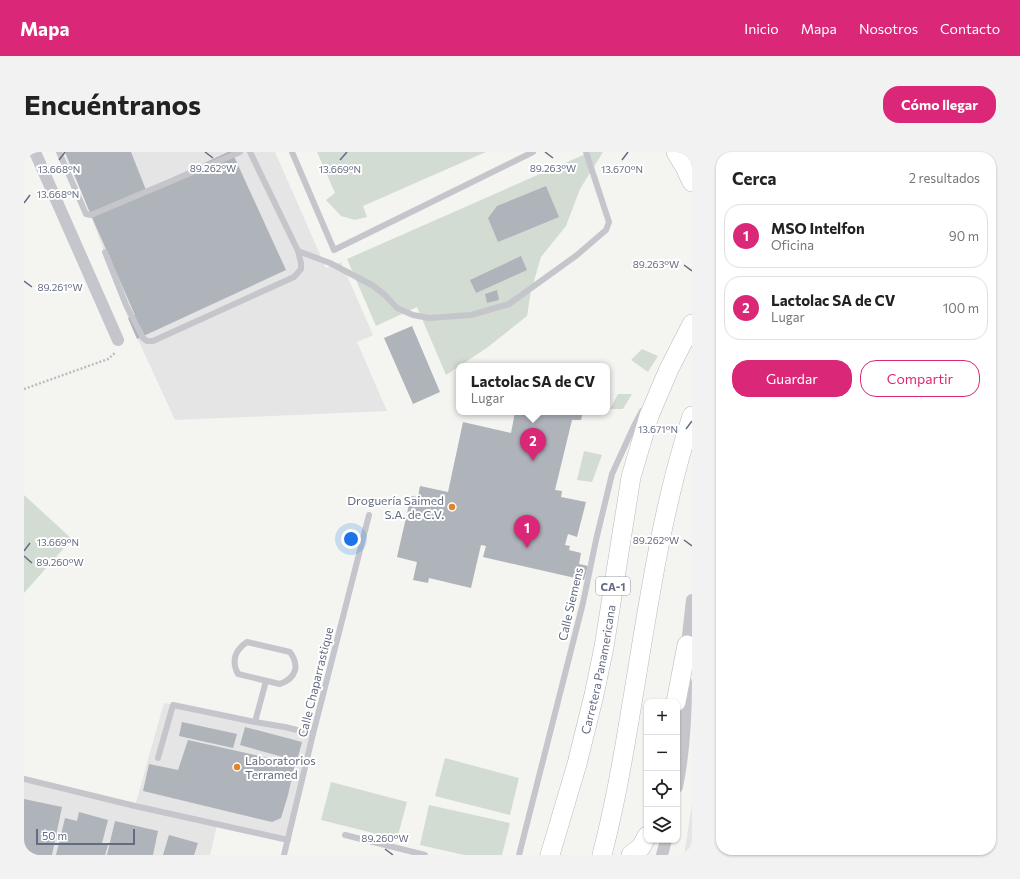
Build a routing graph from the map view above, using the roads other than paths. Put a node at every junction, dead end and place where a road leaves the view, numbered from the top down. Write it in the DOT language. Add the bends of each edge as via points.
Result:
graph roads {
  1 [pos="35,152"];
  2 [pos="59,152"];
  3 [pos="240,152"];
  4 [pos="250,152"];
  5 [pos="292,152"];
  6 [pos="533,152"];
  7 [pos="586,152"];
  8 [pos="676,152"];
  9 [pos="692,182"];
  10 [pos="298,251"];
  11 [pos="105,252"];
  12 [pos="692,322"];
  13 [pos="118,340"];
  14 [pos="669,369"];
  15 [pos="692,416"];
  16 [pos="369,515"];
  17 [pos="692,600"];
  18 [pos="687,644"];
  19 [pos="266,681"];
  20 [pos="677,699"];
  21 [pos="255,722"];
  22 [pos="313,734"];
  23 [pos="158,758"];
  24 [pos="680,774"];
  25 [pos="24,779"];
  26 [pos="345,835"];
  27 [pos="288,840"];
  28 [pos="644,842"];
  29 [pos="665,843"];
  30 [pos="284,855"];
  31 [pos="425,855"];
  32 [pos="519,855"];
  33 [pos="550,855"];
  34 [pos="602,855"];
  35 [pos="631,855"];
  36 [pos="662,855"];
  1 -- 13 [label="street"];
  2 -- 3 [label="lane" via="86,214 91,215"];
  4 -- 10 [label="lane"];
  5 -- 6 [label="lane" via="334,250"];
  7 -- 10 [label="lane" via="609,222 606,230 577,255 509,304 470,315 429,318 412,315 397,308 372,285 330,262"];
  8 -- 9 [label="main road"];
  10 -- 11 [label="lane" via="301,269 294,277 153,341 143,338 126,305"];
  12 -- 14 [label="main road, Carretera Panamericana / CA-1"];
  14 -- 32 [label="lane, Calle Siemens" via="634,426 612,474 583,603"];
  14 -- 33 [label="main road, Carretera Panamericana / CA-1" via="649,416 631,477 594,695"];
  15 -- 34 [label="main road" via="681,449 657,558 623,758"];
  16 -- 22 [label="lane, Calle Chaparrastique"];
  17 -- 18 [label="street"];
  18 -- 20 [label="main road"];
  18 -- 24 [label="street" via="686,704"];
  19 -- 19 [label="lane" via="280,684 287,682 295,671 294,658 290,652 247,642 236,654 234,664 238,674"];
  19 -- 21 [label="lane"];
  21 -- 22 [label="lane"];
  21 -- 23 [label="lane" via="173,705"];
  22 -- 27 [label="lane, Calle Chaparrastique"];
  25 -- 27 [label="lane"];
  26 -- 31 [label="lane"];
  27 -- 30 [label="lane, Calle Chaparrastique"];
  28 -- 35 [label="main road"];
  29 -- 36 [label="street"];
}
